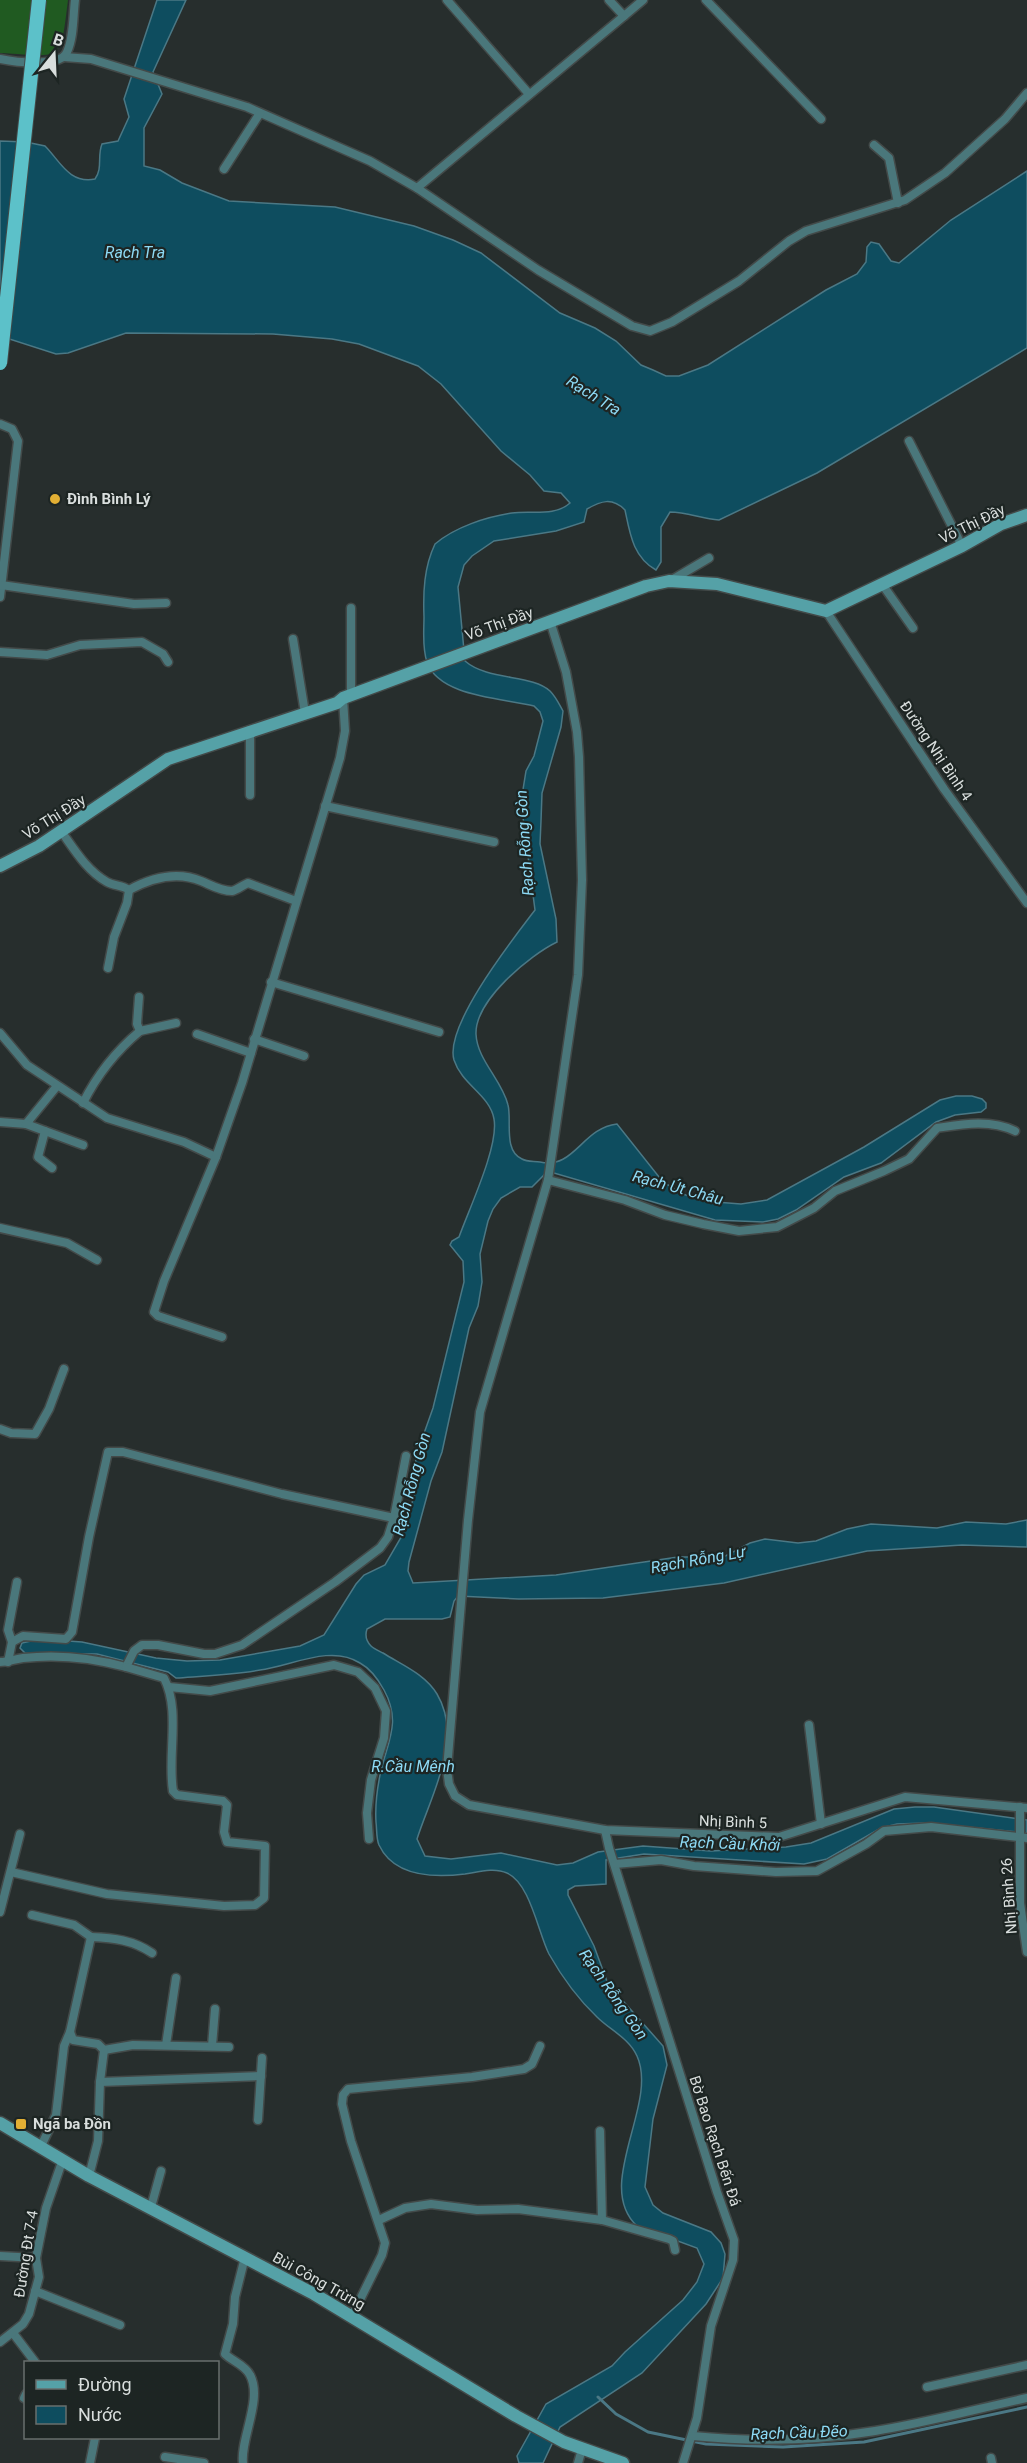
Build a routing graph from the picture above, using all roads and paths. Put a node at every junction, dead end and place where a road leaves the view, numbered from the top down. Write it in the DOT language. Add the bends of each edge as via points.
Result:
graph roads {
  1 [pos="39,0"];
  2 [pos="75,0"];
  3 [pos="447,0"];
  4 [pos="609,0"];
  5 [pos="643,0"];
  6 [pos="706,0"];
  7 [pos="624,16"];
  8 [pos="64,57"];
  9 [pos="0,59"];
  10 [pos="1027,93"];
  11 [pos="529,94"];
  12 [pos="260,113"];
  13 [pos="821,119"];
  14 [pos="874,145"];
  15 [pos="224,169"];
  16 [pos="417,188"];
  17 [pos="898,203"];
  18 [pos="0,363"];
  19 [pos="0,424"];
  20 [pos="909,441"];
  21 [pos="1027,515"];
  22 [pos="962,546"];
  23 [pos="709,558"];
  24 [pos="669,581"];
  25 [pos="882,584"];
  26 [pos="2,585"];
  27 [pos="0,597"];
  28 [pos="166,603"];
  29 [pos="351,608"];
  30 [pos="826,611"];
  31 [pos="550,621"];
  32 [pos="913,628"];
  33 [pos="293,639"];
  34 [pos="0,652"];
  35 [pos="168,662"];
  36 [pos="347,697"];
  37 [pos="305,713"];
  38 [pos="250,730"];
  39 [pos="250,795"];
  40 [pos="325,806"];
  41 [pos="61,831"];
  42 [pos="494,842"];
  43 [pos="0,866"];
  44 [pos="129,890"];
  45 [pos="296,901"];
  46 [pos="1027,903"];
  47 [pos="108,968"];
  48 [pos="271,982"];
  49 [pos="140,997"];
  50 [pos="176,1023"];
  51 [pos="140,1031"];
  52 [pos="439,1032"];
  53 [pos="0,1033"];
  54 [pos="197,1034"];
  55 [pos="254,1040"];
  56 [pos="251,1053"];
  57 [pos="304,1056"];
  58 [pos="57,1086"];
  59 [pos="83,1103"];
  60 [pos="0,1122"];
  61 [pos="26,1124"];
  62 [pos="45,1131"];
  63 [pos="1015,1131"];
  64 [pos="83,1145"];
  65 [pos="216,1157"];
  66 [pos="52,1168"];
  67 [pos="549,1178"];
  68 [pos="0,1228"];
  69 [pos="97,1260"];
  70 [pos="222,1337"];
  71 [pos="64,1369"];
  72 [pos="0,1430"];
  73 [pos="406,1456"];
  74 [pos="394,1518"];
  75 [pos="17,1582"];
  76 [pos="12,1642"];
  77 [pos="4,1662"];
  78 [pos="127,1665"];
  79 [pos="169,1687"];
  80 [pos="809,1725"];
  81 [pos="1022,1810"];
  82 [pos="821,1824"];
  83 [pos="605,1830"];
  84 [pos="20,1834"];
  85 [pos="1021,1837"];
  86 [pos="369,1839"];
  87 [pos="614,1862"];
  88 [pos="11,1872"];
  89 [pos="0,1912"];
  90 [pos="32,1915"];
  91 [pos="91,1937"];
  92 [pos="1027,1952"];
  93 [pos="152,1953"];
  94 [pos="176,1978"];
  95 [pos="215,2009"];
  96 [pos="69,2032"];
  97 [pos="166,2045"];
  98 [pos="212,2046"];
  99 [pos="540,2046"];
  100 [pos="228,2047"];
  101 [pos="104,2050"];
  102 [pos="262,2058"];
  103 [pos="261,2076"];
  104 [pos="100,2082"];
  105 [pos="258,2120"];
  106 [pos="0,2123"];
  107 [pos="600,2131"];
  108 [pos="41,2146"];
  109 [pos="63,2158"];
  110 [pos="161,2171"];
  111 [pos="89,2176"];
  112 [pos="151,2207"];
  113 [pos="379,2220"];
  114 [pos="602,2220"];
  115 [pos="675,2250"];
  116 [pos="0,2256"];
  117 [pos="245,2257"];
  118 [pos="36,2258"];
  119 [pos="35,2292"];
  120 [pos="352,2316"];
  121 [pos="120,2325"];
  122 [pos="13,2332"];
  123 [pos="0,2342"];
  124 [pos="33,2361"];
  125 [pos="1027,2365"];
  126 [pos="927,2387"];
  127 [pos="1027,2398"];
  128 [pos="692,2438"];
  129 [pos="95,2439"];
  130 [pos="582,2449"];
  131 [pos="165,2457"];
  132 [pos="90,2463"];
  133 [pos="204,2463"];
  134 [pos="242,2463"];
  135 [pos="578,2463"];
  136 [pos="623,2463"];
  137 [pos="682,2463"];
  1 -- 18 [label="main road, bridge"];
  2 -- 8 [label="street"];
  3 -- 11 [label="street"];
  4 -- 7 [label="street"];
  5 -- 7 [label="street"];
  6 -- 13 [label="street"];
  7 -- 11 [label="street"];
  8 -- 9 [label="street" via="50,63"];
  8 -- 12 [label="street" via="91,60"];
  10 -- 17 [label="street" via="1005,119 945,172"];
  11 -- 16 [label="street"];
  12 -- 15 [label="street"];
  12 -- 16 [label="street" via="370,161"];
  14 -- 17 [label="street" via="889,158"];
  16 -- 17 [label="street" via="538,270 632,326 650,331 739,281 798,235"];
  19 -- 26 [label="street" via="12,429 18,441"];
  20 -- 22 [label="street"];
  21 -- 22 [label="street, Võ Thị Đầy" via="1001,524"];
  22 -- 25 [label="street, Võ Thị Đầy"];
  23 -- 24 [label="street"];
  24 -- 30 [label="street, Võ Thị Đầy" via="717,584"];
  24 -- 31 [label="street, Võ Thị Đầy"];
  25 -- 30 [label="street, Võ Thị Đầy"];
  25 -- 32 [label="street"];
  26 -- 27 [label="street"];
  26 -- 28 [label="street" via="134,604"];
  29 -- 36 [label="street"];
  30 -- 46 [label="street, Đường Nhị Bình 4" via="944,789"];
  31 -- 36 [label="street, Võ Thị Đầy"];
  31 -- 67 [label="street" via="566,672 577,732 582,880 578,975"];
  33 -- 37 [label="street"];
  34 -- 35 [label="street" via="47,655 80,645 142,642 163,654"];
  36 -- 37 [label="street, Võ Thị Đầy"];
  36 -- 40 [label="street" via="340,758"];
  37 -- 38 [label="street, Võ Thị Đầy"];
  38 -- 39 [label="street"];
  38 -- 41 [label="street, Võ Thị Đầy" via="168,759"];
  40 -- 42 [label="street"];
  40 -- 45 [label="street"];
  41 -- 43 [label="street, Võ Thị Đầy"];
  41 -- 44 [label="street" via="96,876"];
  44 -- 45 [label="street" via="161,877 182,877 234,891 248,883"];
  44 -- 47 [label="street"];
  45 -- 48 [label="street"];
  48 -- 52 [label="street"];
  48 -- 55 [label="street"];
  49 -- 51 [label="street"];
  50 -- 51 [label="street"];
  51 -- 59 [label="street" via="95,1080"];
  53 -- 58 [label="street" via="27,1065"];
  54 -- 56 [label="street"];
  55 -- 56 [label="street"];
  55 -- 57 [label="street"];
  56 -- 65 [label="street"];
  58 -- 59 [label="street"];
  58 -- 61 [label="street"];
  59 -- 65 [label="street" via="107,1118 184,1142"];
  60 -- 61 [label="street"];
  61 -- 62 [label="street"];
  62 -- 64 [label="street"];
  62 -- 66 [label="street" via="39,1157"];
  63 -- 67 [label="street" via="1001,1124 937,1128 909,1159 835,1191 814,1208 777,1227 739,1231 665,1215"];
  65 -- 70 [label="street" via="154,1312"];
  67 -- 83 [label="street, Nhị Bình 5" via="480,1412 447,1769 453,1793 469,1805"];
  68 -- 69 [label="street" via="67,1243"];
  71 -- 72 [label="street" via="49,1409 34,1434"];
  73 -- 74 [label="street"];
  74 -- 76 [label="street" via="282,1494 123,1452 108,1452 72,1632 66,1639 23,1636"];
  74 -- 78 [label="street" via="380,1548 242,1645 215,1654 142,1645"];
  75 -- 76 [label="street" via="8,1630"];
  76 -- 77 [label="street"];
  77 -- 78 [label="street" via="21,1658 76,1658"];
  78 -- 79 [label="street" via="164,1678"];
  79 -- 86 [label="street" via="210,1690 334,1665 358,1672 375,1688 386,1711 384,1738 371,1780"];
  79 -- 88 [label="street" via="174,1721 170,1757 173,1791 177,1795 223,1801 227,1805 227,1842 265,1846 264,1898 255,1905 224,1906 107,1894"];
  80 -- 82 [label="street"];
  81 -- 82 [label="street, Nhị Bình 5" via="905,1797"];
  81 -- 85 [label="street, Nhị Bình 26"];
  82 -- 83 [label="street, Nhị Bình 5" via="779,1837"];
  83 -- 87 [label="street, Bờ Bao Rạch Bến Đá"];
  84 -- 88 [label="street"];
  85 -- 87 [label="street" via="931,1827 884,1831 817,1870 776,1872 661,1860"];
  85 -- 92 [label="street, Nhị Bình 26" via="1020,1903"];
  87 -- 128 [label="street, Bờ Bao Rạch Bến Đá" via="734,2240 733,2260 711,2326"];
  88 -- 89 [label="street"];
  90 -- 91 [label="street" via="74,1925"];
  91 -- 93 [label="street" via="139,1944"];
  91 -- 96 [label="street"];
  94 -- 97 [label="street"];
  95 -- 98 [label="street"];
  96 -- 101 [label="street" via="73,2040 98,2044"];
  96 -- 108 [label="street" via="57,2115"];
  97 -- 98 [label="street"];
  97 -- 101 [label="street"];
  98 -- 100 [label="street"];
  99 -- 113 [label="street" via="532,2064 524,2068 348,2089 342,2104"];
  101 -- 104 [label="street"];
  102 -- 103 [label="street"];
  103 -- 104 [label="street"];
  103 -- 105 [label="street"];
  104 -- 111 [label="street" via="98,2141"];
  106 -- 108 [label="street, Bùi Công Trừng"];
  107 -- 114 [label="street"];
  108 -- 109 [label="street, Bùi Công Trừng"];
  109 -- 111 [label="street, Bùi Công Trừng"];
  109 -- 118 [label="street, Đường Đt 7-4" via="46,2208"];
  110 -- 112 [label="street"];
  111 -- 112 [label="street, Bùi Công Trừng"];
  112 -- 117 [label="street, Bùi Công Trừng"];
  113 -- 114 [label="street" via="405,2208 430,2204 477,2210 518,2209"];
  113 -- 120 [label="street" via="386,2243"];
  114 -- 115 [label="street" via="669,2239"];
  116 -- 118 [label="street"];
  117 -- 120 [label="street, Bùi Công Trừng"];
  117 -- 134 [label="street" via="225,2354 251,2376 253,2399"];
  118 -- 119 [label="street, Đường Đt 7-4" via="39,2277"];
  119 -- 121 [label="street"];
  119 -- 122 [label="street, Đường Đt 7-4" via="23,2325"];
  120 -- 130 [label="street, Bùi Công Trừng" via="516,2416"];
  122 -- 123 [label="street, Đường Đt 7-4"];
  122 -- 124 [label="street"];
  125 -- 126 [label="street"];
  127 -- 128 [label="street" via="874,2431 743,2441"];
  128 -- 137 [label="street, Bờ Bao Rạch Bến Đá"];
  129 -- 132 [label="street"];
  130 -- 135 [label="street"];
  130 -- 136 [label="street, Bùi Công Trừng"];
  131 -- 133 [label="street"];
}
